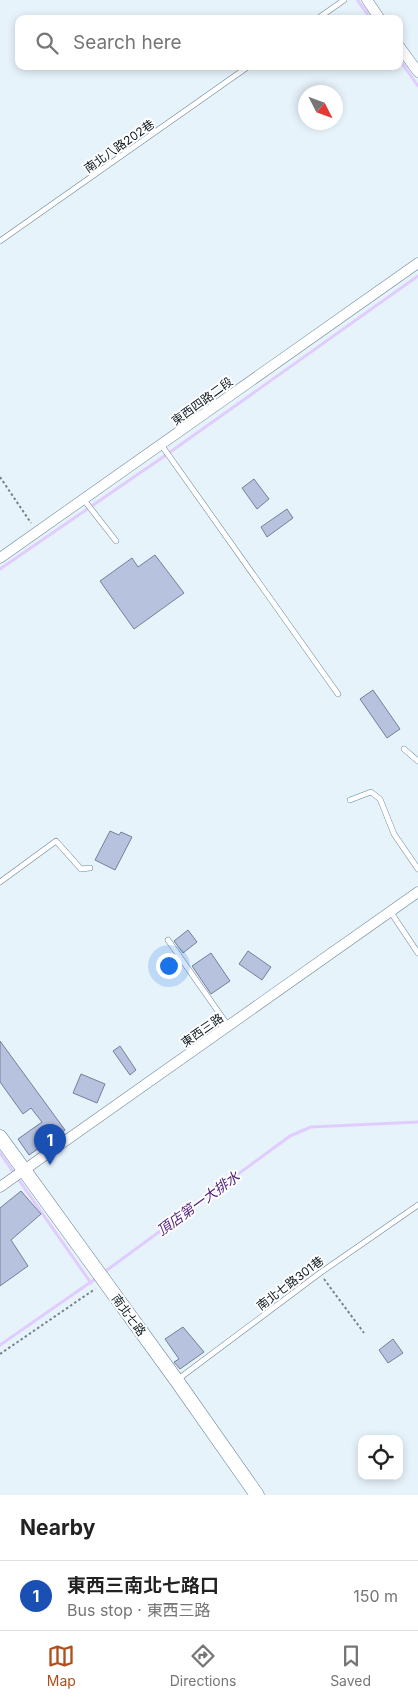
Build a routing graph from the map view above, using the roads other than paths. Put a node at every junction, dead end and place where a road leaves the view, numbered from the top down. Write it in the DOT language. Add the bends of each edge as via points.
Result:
graph roads {
  1 [pos="344,0"];
  2 [pos="367,0"];
  3 [pos="323,15"];
  4 [pos="377,15"];
  5 [pos="403,51"];
  6 [pos="243,70"];
  7 [pos="418,72"];
  8 [pos="0,241"];
  9 [pos="418,262"];
  10 [pos="162,446"];
  11 [pos="84,500"];
  12 [pos="116,541"];
  13 [pos="0,558"];
  14 [pos="338,694"];
  15 [pos="404,749"];
  16 [pos="418,761"];
  17 [pos="350,800"];
  18 [pos="90,868"];
  19 [pos="418,869"];
  20 [pos="0,882"];
  21 [pos="418,892"];
  22 [pos="390,911"];
  23 [pos="168,940"];
  24 [pos="418,954"];
  25 [pos="229,1027"];
  26 [pos="0,1137"];
  27 [pos="23,1170"];
  28 [pos="0,1187"];
  29 [pos="418,1205"];
  30 [pos="177,1381"];
  31 [pos="256,1495"];
  1 -- 3 [label="lane"];
  2 -- 4 [label="street"];
  5 -- 7 [label="street"];
  6 -- 8 [label="lane, 南北八路202巷"];
  9 -- 10 [label="street, 東西四路二段"];
  10 -- 11 [label="street, 東西四路二段"];
  10 -- 14 [label="lane"];
  11 -- 12 [label="lane"];
  11 -- 13 [label="street, 東西四路二段"];
  15 -- 16 [label="lane"];
  17 -- 19 [label="lane" via="371,792 380,799 394,834"];
  18 -- 20 [label="lane" via="81,869 56,842"];
  21 -- 22 [label="street, 東西三路"];
  22 -- 24 [label="lane"];
  22 -- 25 [label="street, 東西三路"];
  23 -- 25 [label="lane"];
  25 -- 27 [label="street, 東西三路"];
  26 -- 27 [label="street, 南北七路"];
  27 -- 28 [label="street, 東西三路"];
  27 -- 30 [label="street, 南北七路"];
  29 -- 30 [label="lane, 南北七路301巷" via="320,1273"];
  30 -- 31 [label="street, 南北七路"];
}
